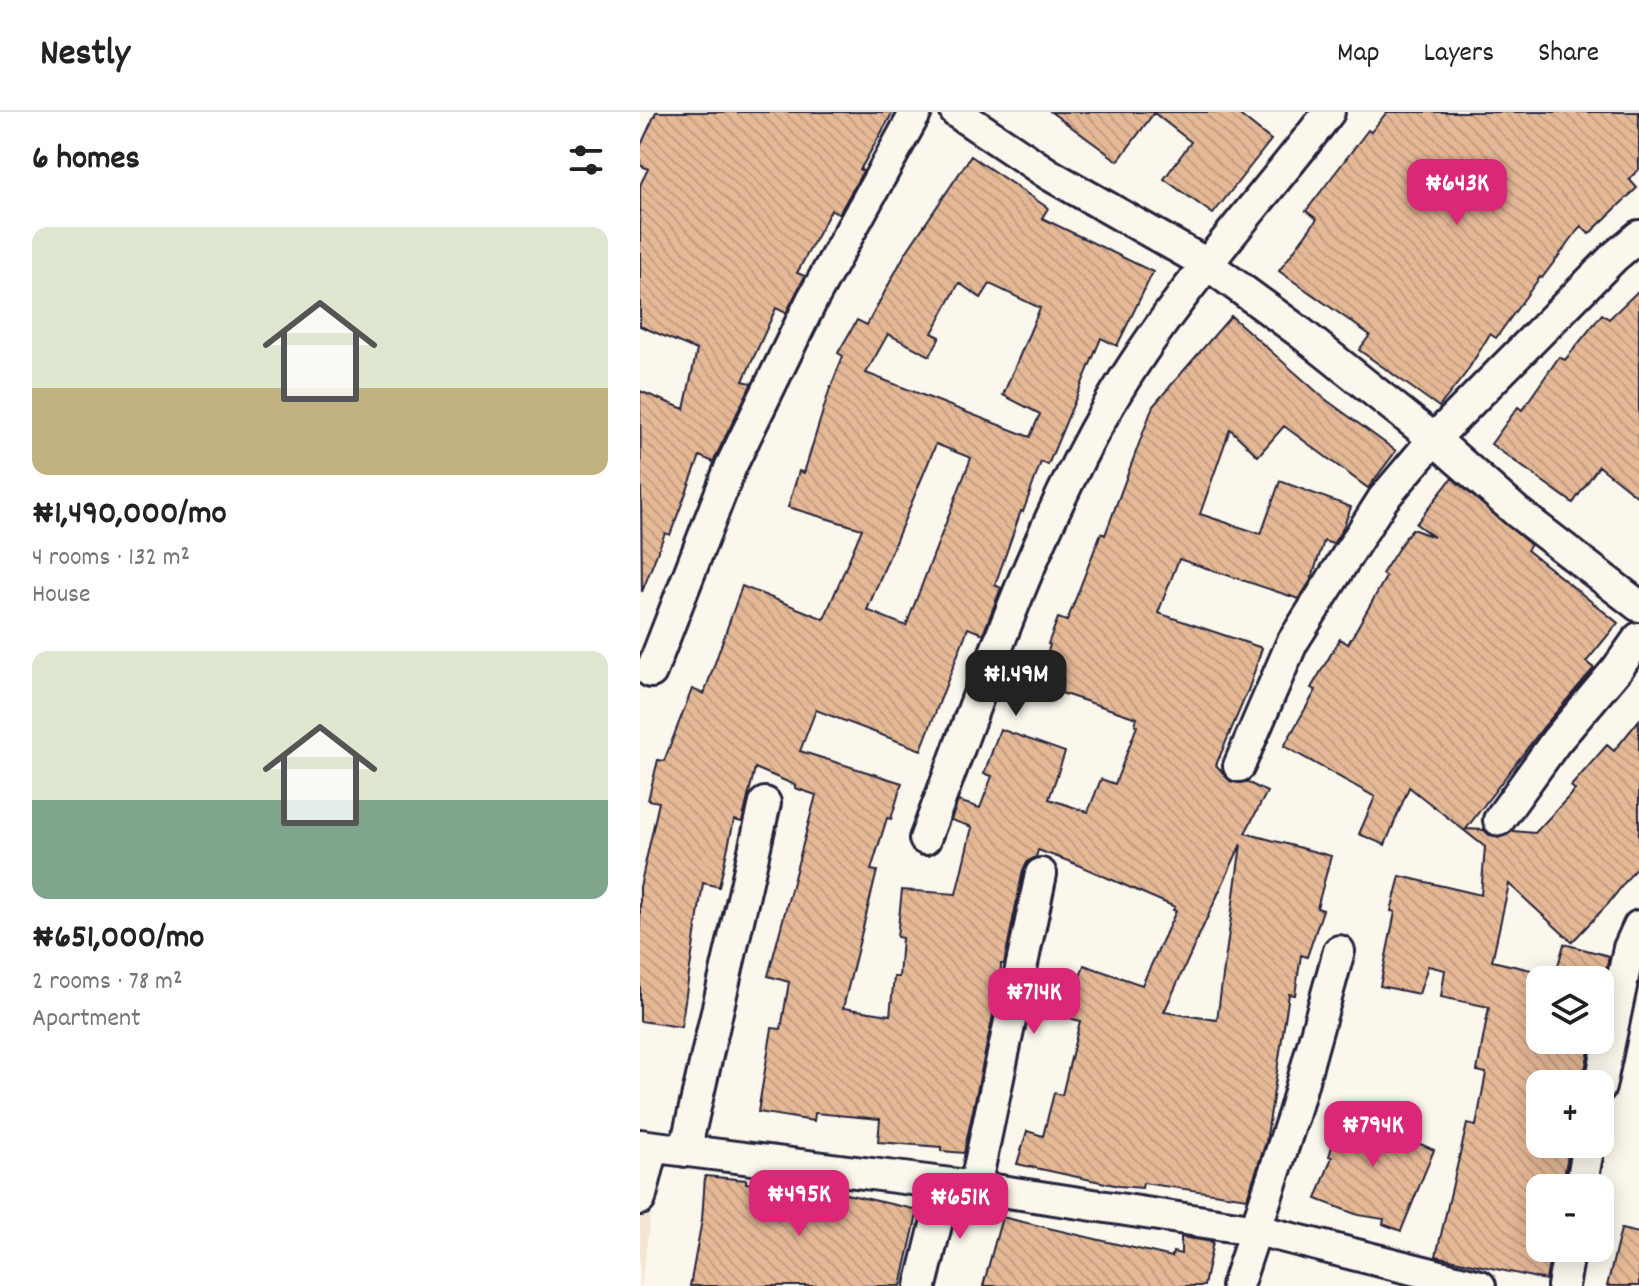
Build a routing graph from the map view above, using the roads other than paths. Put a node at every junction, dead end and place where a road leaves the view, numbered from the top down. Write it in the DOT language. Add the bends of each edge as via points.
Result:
graph roads {
  1 [pos="916,112"];
  2 [pos="956,112"];
  3 [pos="1329,112"];
  4 [pos="1639,236"];
  5 [pos="1207,264"];
  6 [pos="1434,439"];
  7 [pos="1639,606"];
  8 [pos="1639,638"];
  9 [pos="651,672"];
  10 [pos="1239,766"];
  11 [pos="765,803"];
  12 [pos="1499,820"];
  13 [pos="925,839"];
  14 [pos="1041,874"];
  15 [pos="1639,926"];
  16 [pos="1339,951"];
  17 [pos="1604,1070"];
  18 [pos="647,1146"];
  19 [pos="685,1151"];
  20 [pos="960,1186"];
  21 [pos="640,1199"];
  22 [pos="1257,1230"];
  23 [pos="1567,1262"];
  24 [pos="921,1286"];
  25 [pos="1237,1286"];
  26 [pos="1480,1286"];
  27 [pos="1563,1286"];
  1 -- 9 [label="street" via="812,300 731,466"];
  2 -- 5 [label="street" via="1050,175"];
  3 -- 5 [label="street"];
  4 -- 6 [label="street"];
  5 -- 6 [label="street"];
  5 -- 13 [label="street" via="1110,402 1071,477 1016,597"];
  6 -- 7 [label="street" via="1517,512"];
  6 -- 10 [label="street" via="1383,499 1292,643"];
  8 -- 12 [label="street"];
  11 -- 19 [label="street"];
  14 -- 20 [label="street"];
  15 -- 17 [label="street" via="1629,948"];
  16 -- 22 [label="street"];
  18 -- 19 [label="street"];
  18 -- 21 [label="street"];
  19 -- 20 [label="street"];
  20 -- 22 [label="street"];
  20 -- 24 [label="street"];
  22 -- 25 [label="street"];
  22 -- 26 [label="street"];
  23 -- 27 [label="street"];
}
